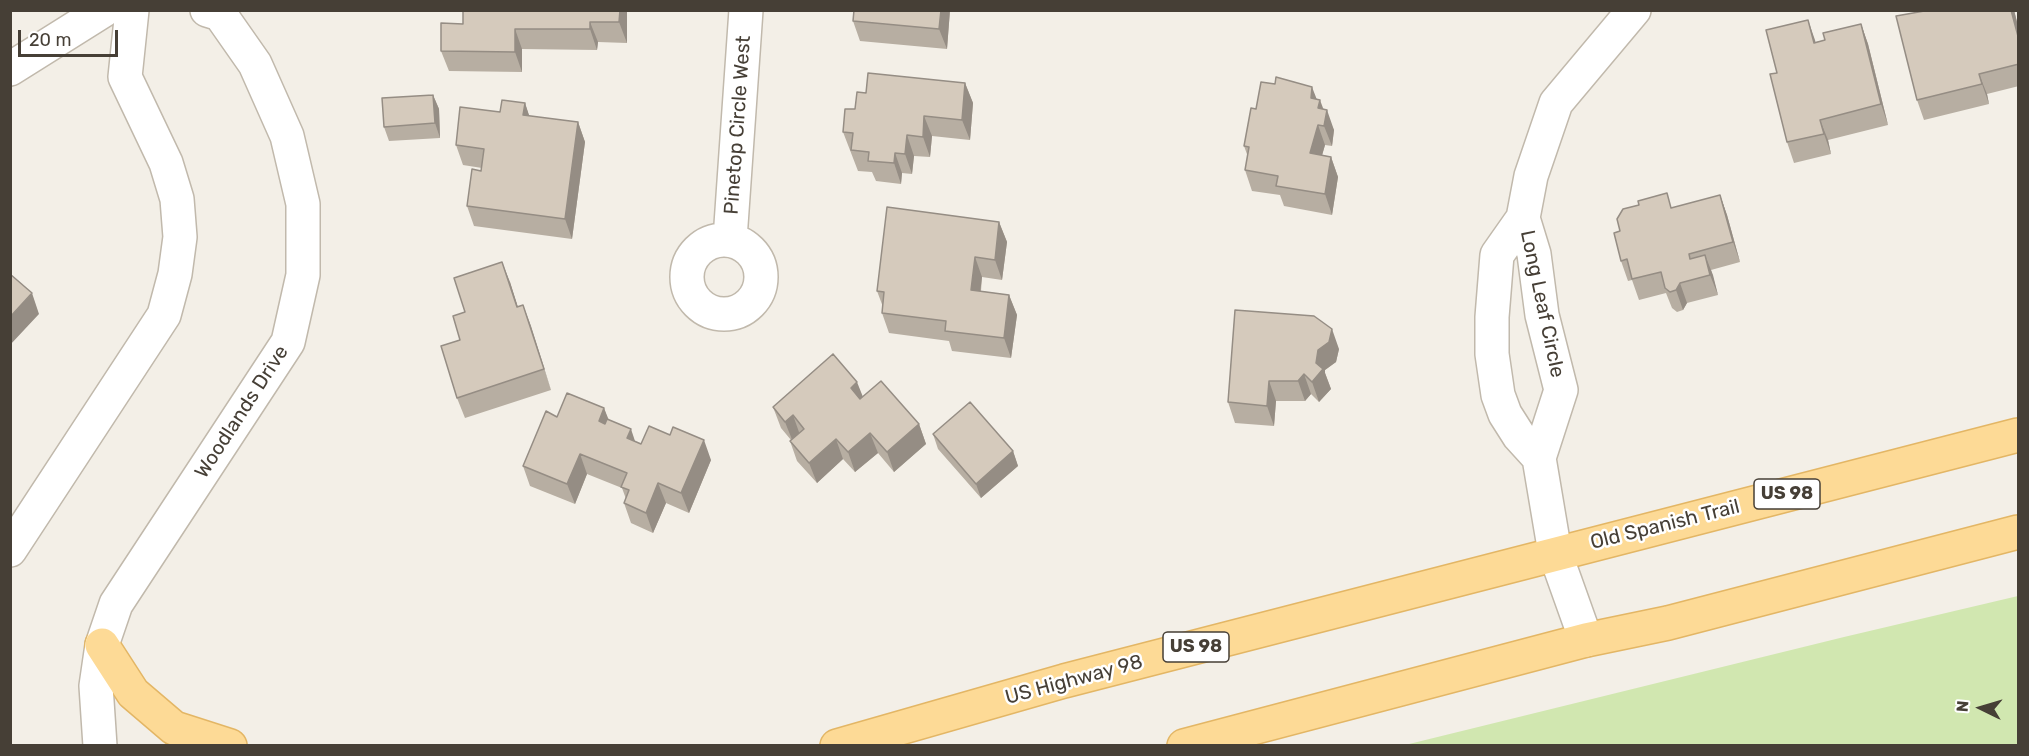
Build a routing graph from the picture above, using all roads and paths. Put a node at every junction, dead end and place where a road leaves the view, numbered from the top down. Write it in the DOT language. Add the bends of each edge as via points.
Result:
graph roads {
  1 [pos="104,10"];
  2 [pos="132,10"];
  3 [pos="207,10"];
  4 [pos="746,10"];
  5 [pos="1634,10"];
  6 [pos="10,69"];
  7 [pos="1523,218"];
  8 [pos="730,240"];
  9 [pos="2019,435"];
  10 [pos="1539,458"];
  11 [pos="2019,532"];
  12 [pos="10,550"];
  13 [pos="1555,553"];
  14 [pos="1586,640"];
  15 [pos="102,645"];
  16 [pos="100,746"];
  17 [pos="230,746"];
  18 [pos="837,746"];
  19 [pos="1184,746"];
  1 -- 6 [label="street"];
  2 -- 12 [label="street" via="125,77 165,163 177,199 180,237 175,274 164,315"];
  3 -- 15 [label="street, Woodlands Drive" via="220,14 255,64 287,136 303,204 303,275 288,342 116,604"];
  4 -- 8 [label="street, Pinetop Circle West"];
  5 -- 7 [label="street, Long Leaf Circle" via="1556,104 1531,176"];
  7 -- 10 [label="street, Long Leaf Circle" via="1534,254 1542,315 1560,390"];
  7 -- 10 [label="street, Long Leaf Circle" via="1497,255 1492,354 1504,414"];
  9 -- 13 [label="main road, Old Spanish Trail / US 98"];
  10 -- 13 [label="street, Long Leaf Circle"];
  11 -- 14 [label="main road" via="1668,623"];
  13 -- 14 [label="street, Long Leaf Circle"];
  13 -- 18 [label="main road, US Highway 98 / US 98" via="1064,681"];
  14 -- 19 [label="main road"];
  15 -- 16 [label="street, Woodlands Drive" via="96,686"];
  15 -- 17 [label="main road" via="133,693 174,728"];
}
